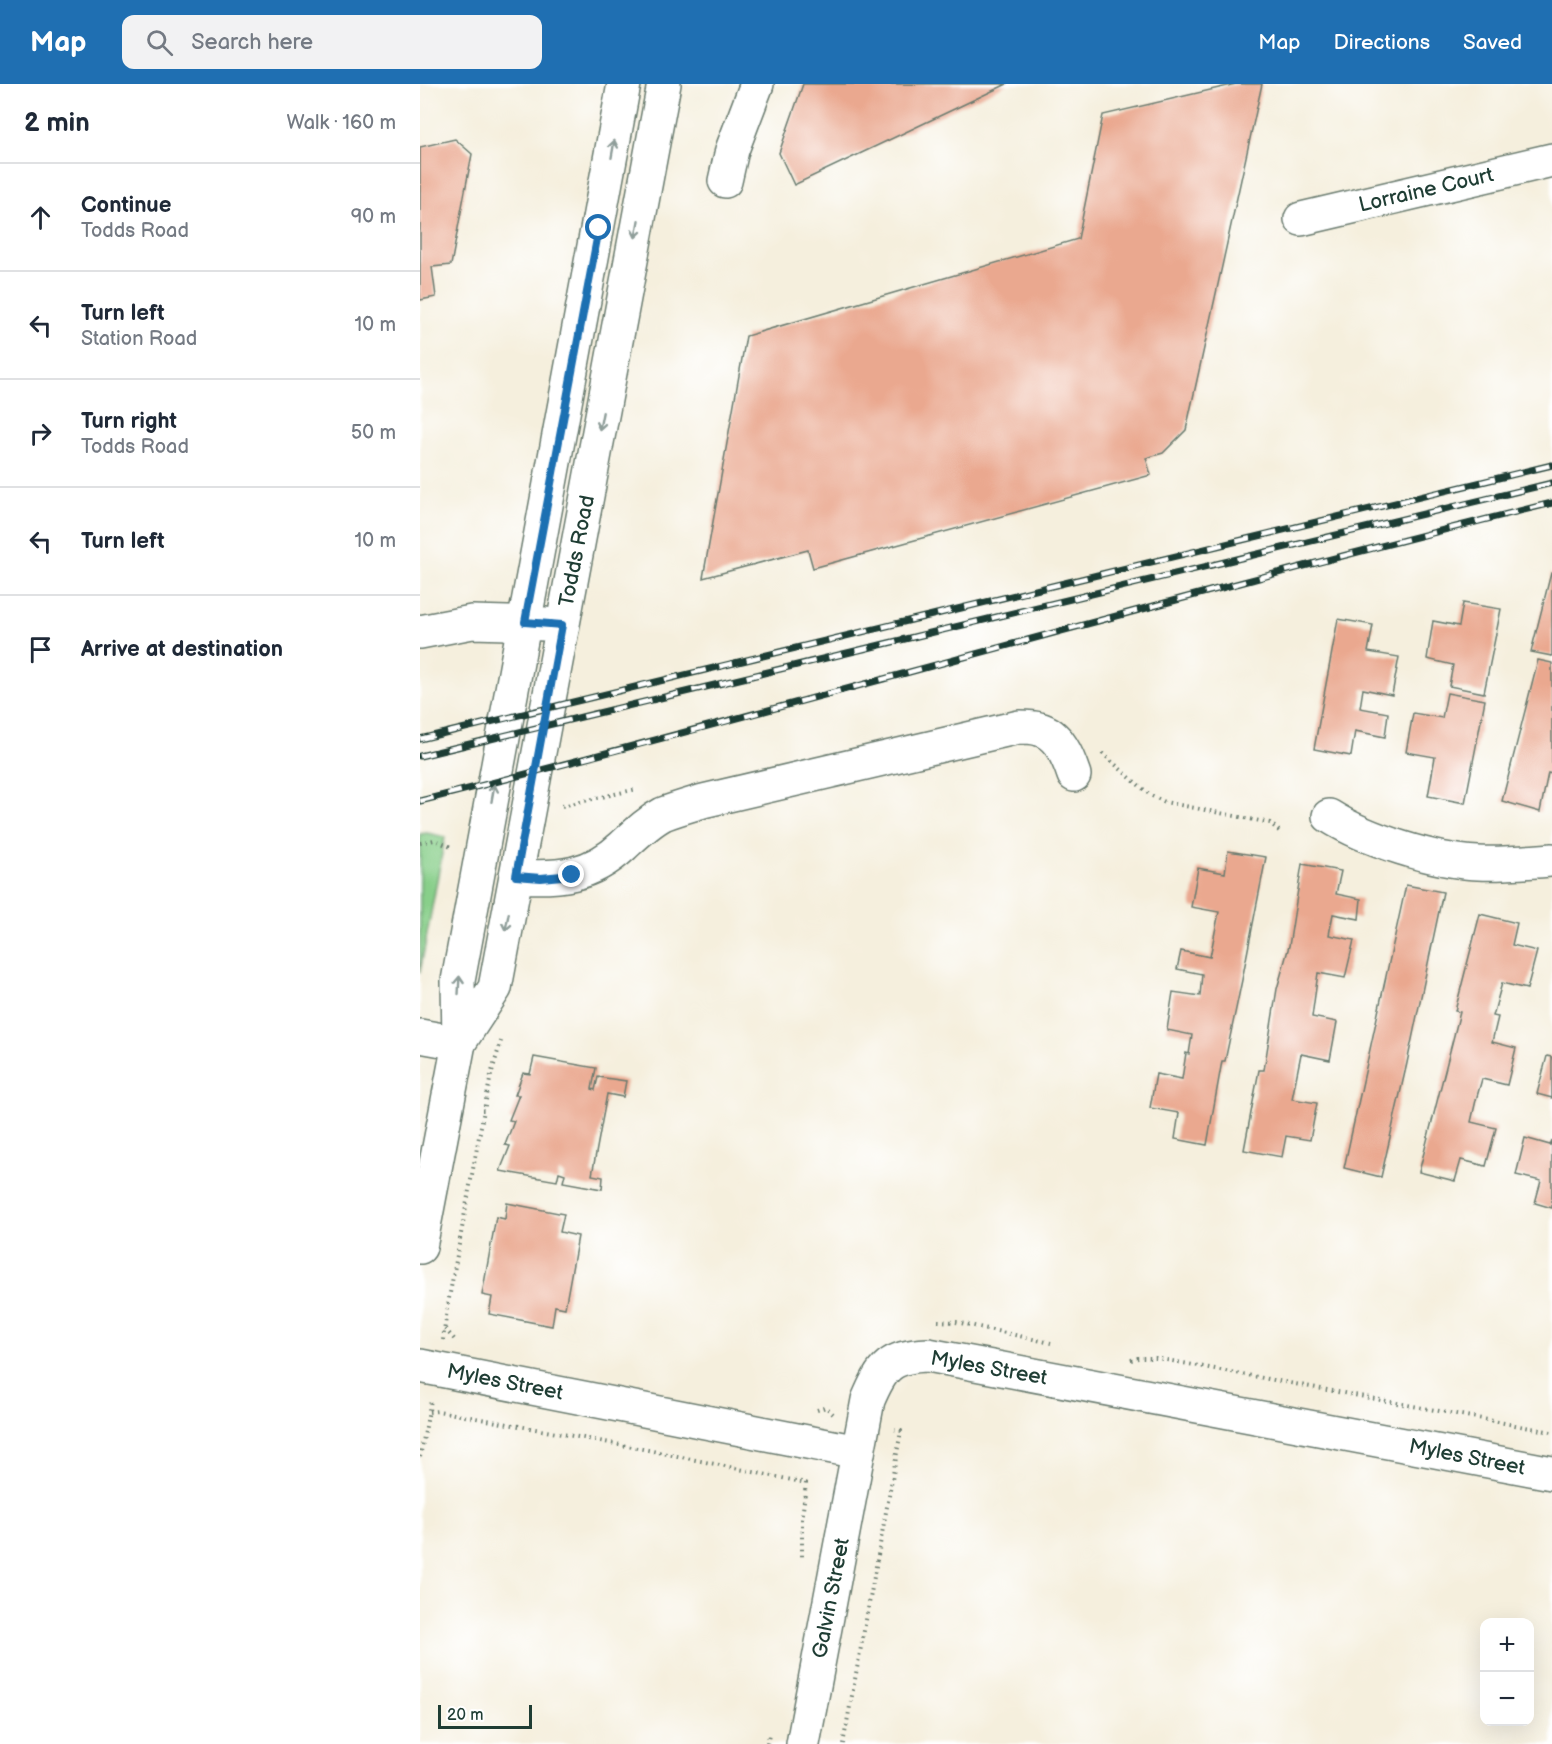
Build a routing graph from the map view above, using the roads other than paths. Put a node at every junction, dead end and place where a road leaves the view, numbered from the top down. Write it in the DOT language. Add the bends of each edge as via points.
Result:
graph roads {
  1 [pos="624,84"];
  2 [pos="664,84"];
  3 [pos="757,84"];
  4 [pos="1552,160"];
  5 [pos="725,182"];
  6 [pos="1301,219"];
  7 [pos="525,622"];
  8 [pos="562,625"];
  9 [pos="420,632"];
  10 [pos="1074,775"];
  11 [pos="1329,816"];
  12 [pos="1552,860"];
  13 [pos="516,876"];
  14 [pos="420,1036"];
  15 [pos="459,1043"];
  16 [pos="420,1247"];
  17 [pos="429,1368"];
  18 [pos="858,1452"];
  19 [pos="1552,1473"];
  20 [pos="803,1744"];
  7 -- 1 [label="street, Todds Road, one-way"];
  2 -- 8 [label="street, Todds Road, one-way"];
  3 -- 5 [label="street" via="732,150"];
  4 -- 6 [label="street, Lorraine Court"];
  7 -- 8 [label="street"];
  7 -- 9 [label="street" via="472,622"];
  15 -- 7 [label="street, Todds Road, one-way" via="458,981"];
  8 -- 13 [label="street, Todds Road"];
  10 -- 13 [label="street" via="1067,754 1055,739 1040,729 1019,727 703,801 662,815 605,862 590,869 541,878"];
  11 -- 12 [label="street" via="1350,830 1439,857 1508,864"];
  13 -- 15 [label="street, Todds Road, one-way" via="495,988"];
  14 -- 15 [label="street"];
  15 -- 16 [label="street, Todds Road"];
  17 -- 18 [label="street, Myles Street"];
  18 -- 19 [label="street, Myles Street" via="868,1400 884,1369 896,1360 928,1355"];
  18 -- 20 [label="street, Galvin Street"];
}
